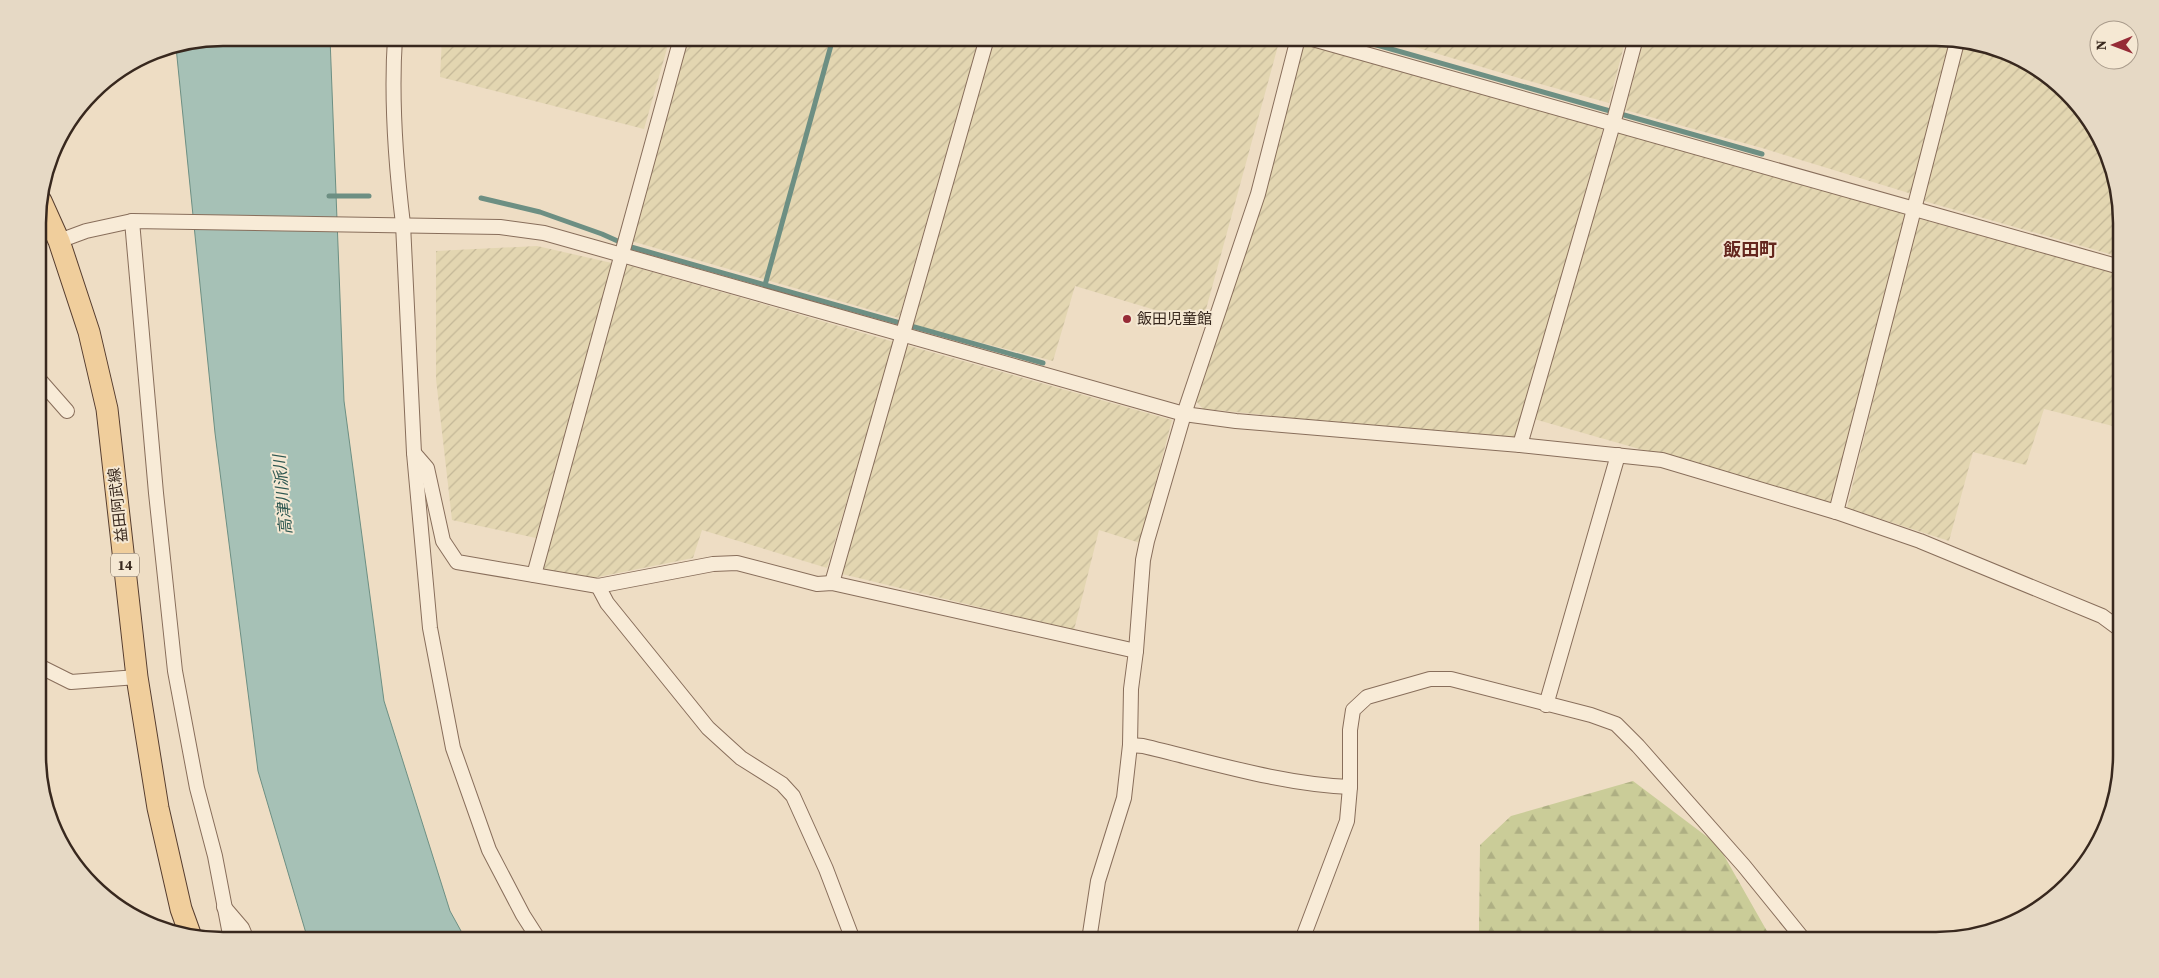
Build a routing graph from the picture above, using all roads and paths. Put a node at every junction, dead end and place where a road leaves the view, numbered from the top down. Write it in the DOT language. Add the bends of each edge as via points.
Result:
graph roads {
  1 [pos="396,46"];
  2 [pos="679,46"];
  3 [pos="985,46"];
  4 [pos="1296,46"];
  5 [pos="1337,46"];
  6 [pos="1634,46"];
  7 [pos="1956,48"];
  8 [pos="1613,124"];
  9 [pos="1914,210"];
  10 [pos="47,214"];
  11 [pos="132,220"];
  12 [pos="403,224"];
  13 [pos="59,241"];
  14 [pos="621,255"];
  15 [pos="2113,265"];
  16 [pos="902,335"];
  17 [pos="47,388"];
  18 [pos="67,411"];
  19 [pos="1184,414"];
  20 [pos="1520,445"];
  21 [pos="414,453"];
  22 [pos="1618,455"];
  23 [pos="1836,512"];
  24 [pos="534,575"];
  25 [pos="832,583"];
  26 [pos="598,586"];
  27 [pos="2113,624"];
  28 [pos="1136,651"];
  29 [pos="46,670"];
  30 [pos="137,677"];
  31 [pos="1546,705"];
  32 [pos="1130,745"];
  33 [pos="1350,787"];
  34 [pos="224,907"];
  35 [pos="188,928"];
  36 [pos="229,932"];
  37 [pos="243,932"];
  38 [pos="534,932"];
  39 [pos="850,932"];
  40 [pos="1090,932"];
  41 [pos="1305,932"];
  42 [pos="1798,932"];
  1 -- 12 [label="street" via="397,160"];
  2 -- 14 [label="street"];
  3 -- 16 [label="street"];
  4 -- 19 [label="street" via="1258,194"];
  5 -- 8 [label="street"];
  6 -- 8 [label="street"];
  7 -- 9 [label="street"];
  8 -- 9 [label="street"];
  8 -- 20 [label="street"];
  9 -- 15 [label="street"];
  9 -- 23 [label="street"];
  10 -- 13 [label="main road, 益田阿武線 / 14"];
  11 -- 12 [label="street"];
  11 -- 13 [label="street"];
  11 -- 34 [label="street" via="175,670"];
  12 -- 14 [label="street" via="500,227 544,233"];
  12 -- 21 [label="street"];
  13 -- 30 [label="main road, 益田阿武線 / 14" via="89,332 107,408"];
  14 -- 16 [label="street"];
  14 -- 24 [label="street"];
  16 -- 19 [label="street"];
  16 -- 25 [label="street"];
  17 -- 18 [label="street"];
  19 -- 20 [label="street"];
  19 -- 28 [label="street" via="1143,560"];
  20 -- 22 [label="street"];
  21 -- 24 [label="street" via="427,468 442,541 457,562"];
  21 -- 38 [label="street" via="430,628 453,748 489,850"];
  22 -- 23 [label="street" via="1662,460"];
  22 -- 31 [label="street"];
  23 -- 27 [label="street" via="1920,541 2063,599"];
  24 -- 26 [label="street"];
  25 -- 26 [label="street" via="816,584 737,563 713,564"];
  25 -- 28 [label="street"];
  26 -- 39 [label="street" via="607,603 708,728 741,758 782,784 793,796"];
  28 -- 32 [label="street" via="1131,689"];
  29 -- 30 [label="street" via="71,682"];
  30 -- 35 [label="main road, 益田阿武線 / 14" via="158,808"];
  31 -- 33 [label="street" via="1452,679 1430,679 1367,697 1353,710"];
  31 -- 42 [label="street" via="1616,724 1744,866"];
  32 -- 33 [label="street" via="1314,786"];
  32 -- 40 [label="street" via="1124,798 1098,881"];
  33 -- 41 [label="street" via="1347,821"];
  34 -- 36 [label="street"];
  34 -- 37 [label="street"];
}
